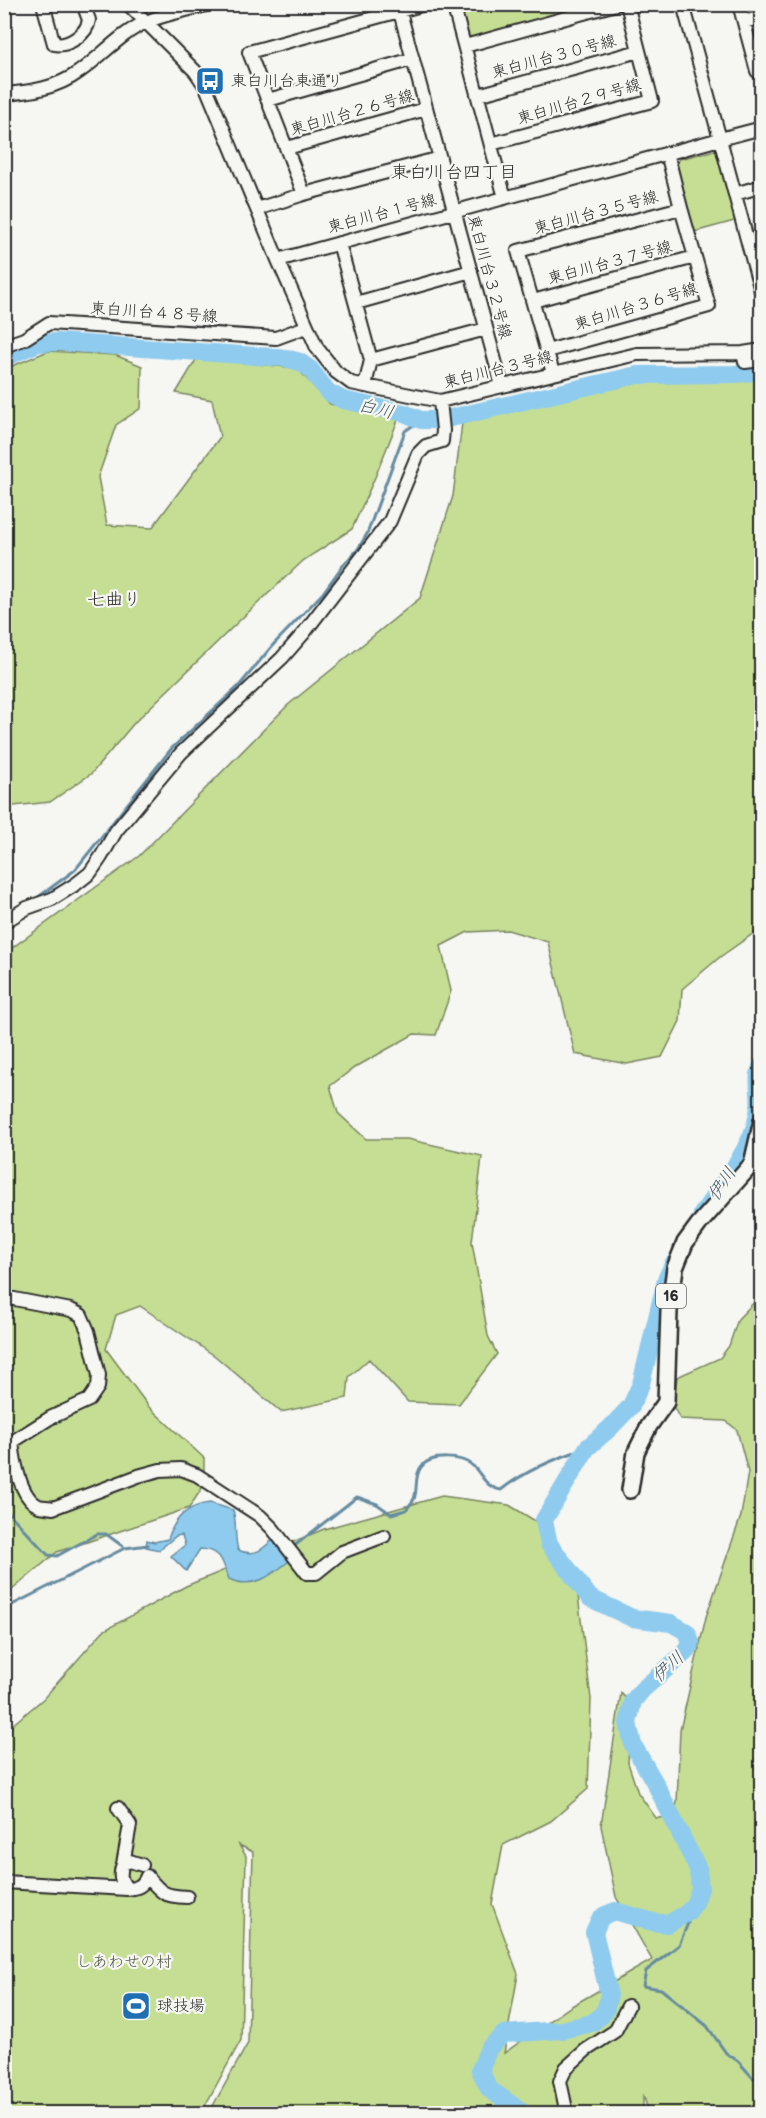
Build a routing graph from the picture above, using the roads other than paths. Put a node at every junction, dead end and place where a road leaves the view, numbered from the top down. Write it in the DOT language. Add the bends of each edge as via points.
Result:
graph roads {
  1 [pos="43,4"];
  2 [pos="82,4"];
  3 [pos="128,4"];
  4 [pos="209,4"];
  5 [pos="425,4"];
  6 [pos="453,4"];
  7 [pos="616,4"];
  8 [pos="627,4"];
  9 [pos="683,4"];
  10 [pos="739,4"];
  11 [pos="400,12"];
  12 [pos="762,17"];
  13 [pos="146,22"];
  14 [pos="744,22"];
  15 [pos="465,46"];
  16 [pos="639,51"];
  17 [pos="413,59"];
  18 [pos="762,70"];
  19 [pos="4,94"];
  20 [pos="478,95"];
  21 [pos="268,100"];
  22 [pos="426,109"];
  23 [pos="762,128"];
  24 [pos="720,139"];
  25 [pos="491,144"];
  26 [pos="287,148"];
  27 [pos="667,153"];
  28 [pos="440,158"];
  29 [pos="762,186"];
  30 [pos="304,194"];
  31 [pos="735,194"];
  32 [pos="506,198"];
  33 [pos="681,208"];
  34 [pos="257,209"];
  35 [pos="454,212"];
  36 [pos="339,243"];
  37 [pos="755,246"];
  38 [pos="695,257"];
  39 [pos="278,260"];
  40 [pos="471,271"];
  41 [pos="762,295"];
  42 [pos="533,301"];
  43 [pos="356,303"];
  44 [pos="306,327"];
  45 [pos="486,329"];
  46 [pos="4,346"];
  47 [pos="762,350"];
  48 [pos="547,351"];
  49 [pos="743,353"];
  50 [pos="372,360"];
  51 [pos="762,360"];
  52 [pos="553,373"];
  53 [pos="365,386"];
  54 [pos="502,386"];
  55 [pos="440,401"];
  56 [pos="4,922"];
  57 [pos="762,1121"];
  58 [pos="4,1298"];
  59 [pos="630,1490"];
  60 [pos="384,1536"];
  61 [pos="118,1808"];
  62 [pos="123,1864"];
  63 [pos="145,1871"];
  64 [pos="4,1882"];
  65 [pos="127,1889"];
  66 [pos="187,1897"];
  67 [pos="628,2006"];
  68 [pos="567,2114"];
  1 -- 2 [label="street" via="54,44 59,45 85,30 89,20"];
  3 -- 13 [label="street"];
  4 -- 13 [label="street"];
  5 -- 11 [label="street"];
  6 -- 15 [label="street"];
  7 -- 15 [label="street"];
  8 -- 16 [label="street, 東白川台２９号線"];
  9 -- 24 [label="street"];
  10 -- 14 [label="street"];
  11 -- 17 [label="street, 東白川台３２号線"];
  11 -- 21 [label="street" via="249,52"];
  12 -- 14 [label="street"];
  13 -- 19 [label="street" via="58,84 28,93"];
  13 -- 34 [label="street" via="206,87"];
  14 -- 18 [label="street" via="758,71"];
  15 -- 20 [label="street"];
  16 -- 20 [label="street, 東白川台３０号線"];
  16 -- 25 [label="street, 東白川台２９号線" via="652,101"];
  17 -- 21 [label="street"];
  17 -- 22 [label="street, 東白川台３２号線"];
  20 -- 25 [label="street"];
  21 -- 26 [label="street"];
  22 -- 26 [label="street, 東白川台２６号線"];
  22 -- 28 [label="street, 東白川台３２号線"];
  23 -- 24 [label="street, 東白川台１号線"];
  24 -- 27 [label="street, 東白川台１号線"];
  24 -- 31 [label="street"];
  25 -- 32 [label="street"];
  26 -- 30 [label="street"];
  27 -- 32 [label="street, 東白川台１号線"];
  27 -- 33 [label="street, 東白川台３５号線"];
  28 -- 30 [label="street"];
  28 -- 35 [label="street, 東白川台３２号線"];
  29 -- 31 [label="street"];
  30 -- 34 [label="street"];
  31 -- 37 [label="street"];
  32 -- 35 [label="street, 東白川台１号線"];
  33 -- 38 [label="street, 東白川台３６号線"];
  33 -- 42 [label="street, 東白川台３５号線" via="518,251"];
  34 -- 39 [label="street"];
  35 -- 36 [label="street, 東白川台１号線"];
  35 -- 40 [label="street, 東白川台３２号線"];
  36 -- 39 [label="street, 東白川台１号線"];
  36 -- 43 [label="street"];
  37 -- 41 [label="street"];
  38 -- 42 [label="street, 東白川台３７号線"];
  38 -- 48 [label="street, 東白川台３６号線" via="709,306"];
  39 -- 44 [label="street, 東白川台３号線"];
  40 -- 43 [label="street"];
  40 -- 45 [label="street, 東白川台３２号線"];
  42 -- 48 [label="street, 東白川台３５号線"];
  43 -- 50 [label="street"];
  44 -- 46 [label="street, 東白川台４８号線" via="276,338 49,323"];
  44 -- 53 [label="street, 東白川台３号線" via="336,372 351,383"];
  45 -- 50 [label="street"];
  45 -- 54 [label="street, 東白川台３２号線"];
  47 -- 49 [label="street, 東白川台３号線"];
  48 -- 52 [label="street, 東白川台３５号線"];
  49 -- 51 [label="street" via="744,362"];
  49 -- 52 [label="street, 東白川台３号線" via="637,354"];
  50 -- 53 [label="street"];
  52 -- 54 [label="street, 東白川台３号線"];
  53 -- 55 [label="street, 東白川台３号線"];
  54 -- 55 [label="street, 東白川台３号線"];
  55 -- 56 [label="street" via="442,441 426,446 418,454 390,521 303,634 181,753 116,831 90,873 52,899"];
  57 -- 59 [label="main road, 16" via="752,1164 685,1243 675,1268 669,1311 666,1402 636,1452"];
  58 -- 60 [label="street" via="81,1315 99,1375 98,1387 89,1400 12,1442 14,1462 28,1498 39,1506 53,1508 138,1476 181,1469 197,1475 260,1516 307,1573 316,1573 342,1552"];
  61 -- 62 [label="street" via="130,1825"];
  62 -- 63 [label="street" via="130,1861"];
  62 -- 65 [label="street" via="119,1872"];
  63 -- 65 [label="street" via="144,1883"];
  63 -- 66 [label="street" via="160,1892"];
  64 -- 65 [label="street"];
  67 -- 68 [label="street" via="615,2031 566,2068 561,2081"];
}
